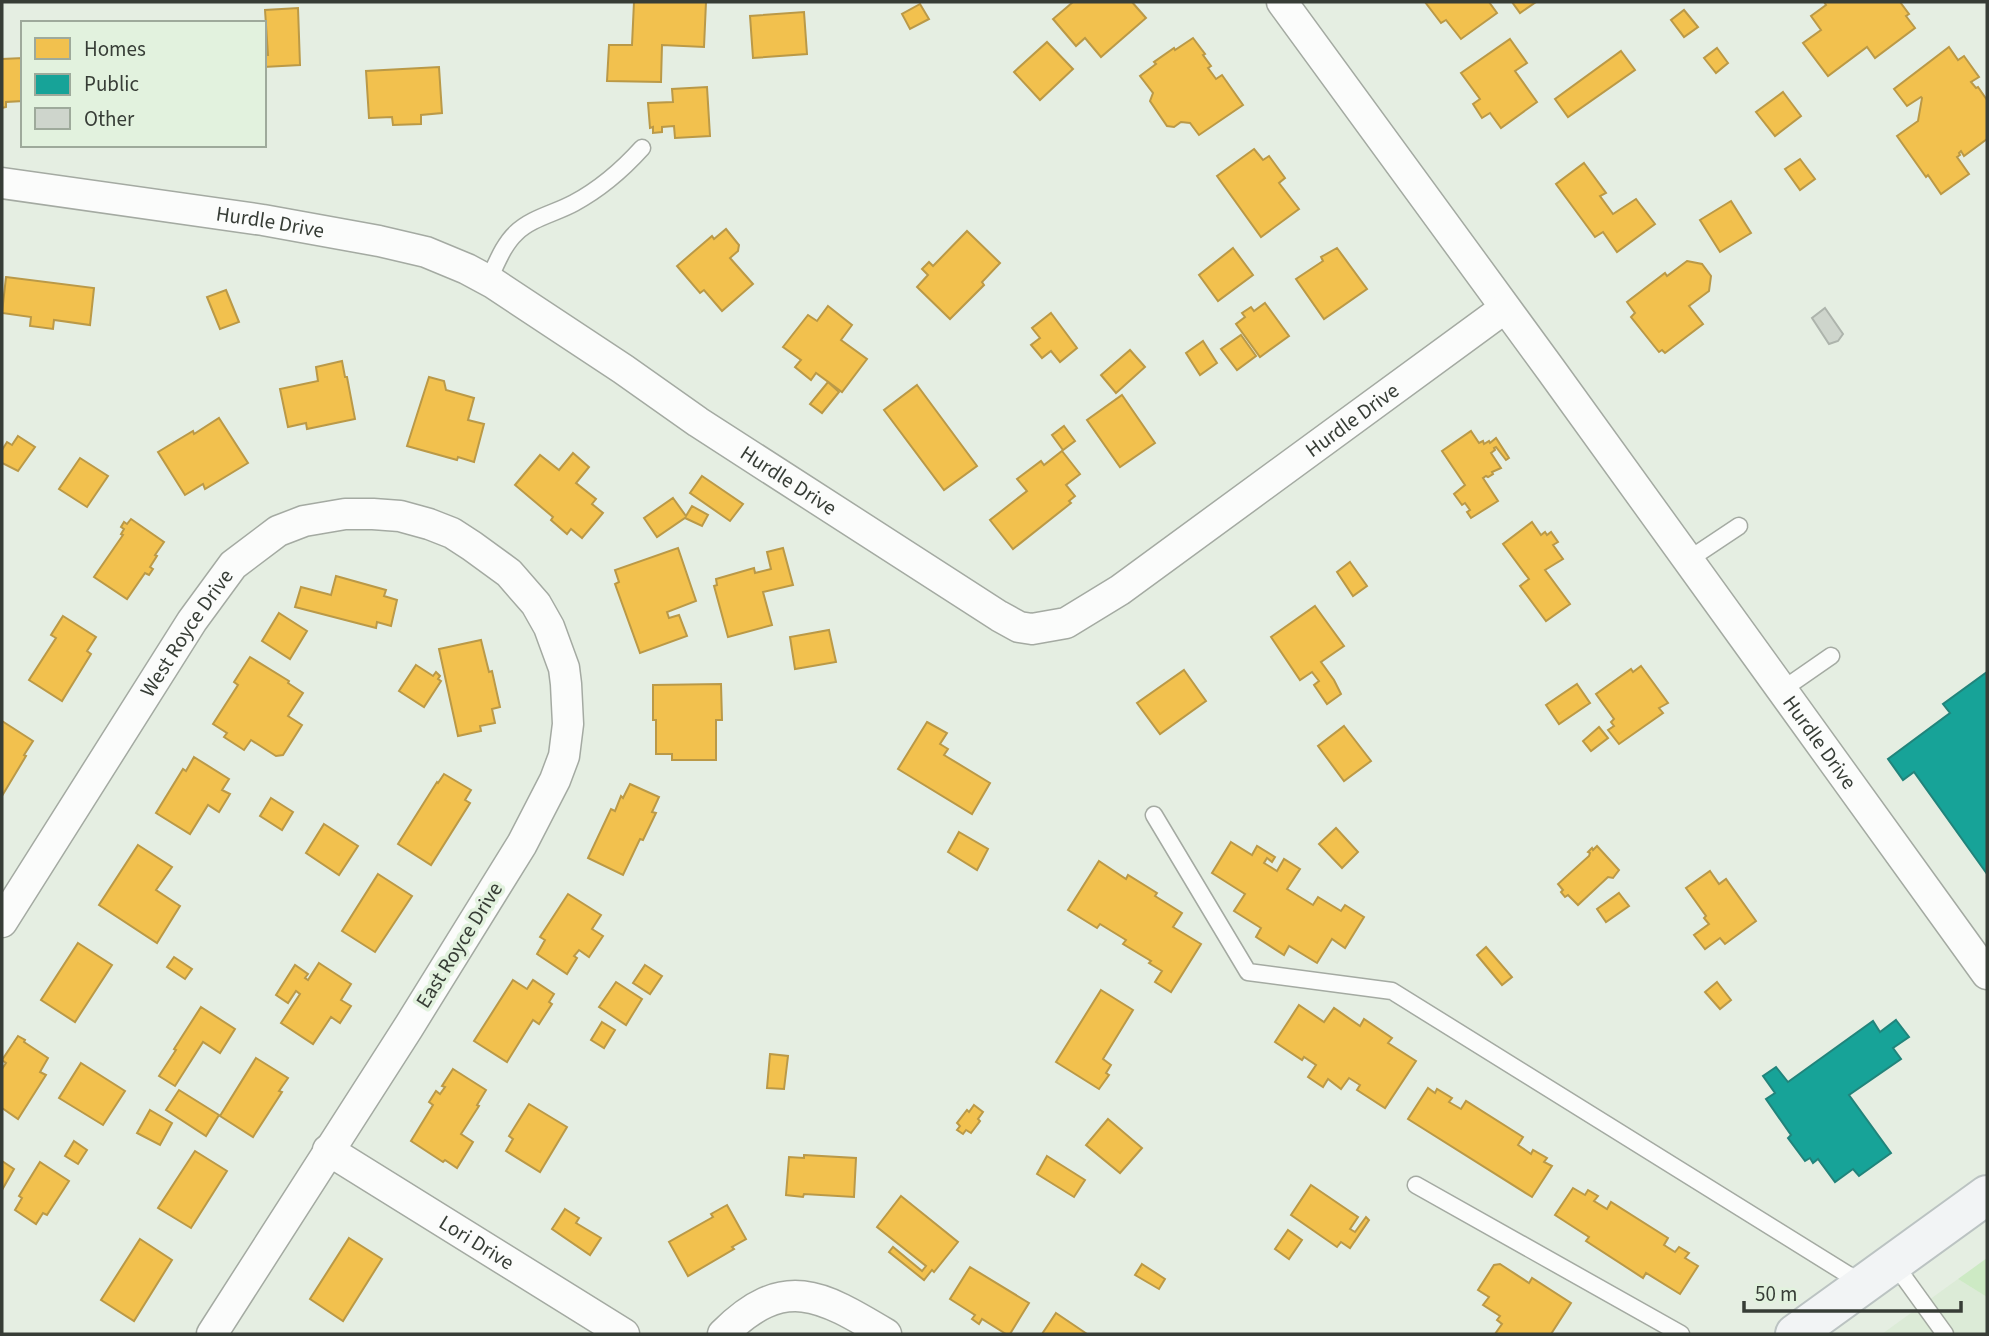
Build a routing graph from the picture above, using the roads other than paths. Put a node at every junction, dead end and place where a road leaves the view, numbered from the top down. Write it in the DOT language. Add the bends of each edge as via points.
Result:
graph roads {
  1 [pos="1282,2"];
  2 [pos="642,148"];
  3 [pos="2,183"];
  4 [pos="488,281"];
  5 [pos="1504,308"];
  6 [pos="1739,526"];
  7 [pos="472,545"];
  8 [pos="1688,560"];
  9 [pos="1831,656"];
  10 [pos="1782,690"];
  11 [pos="1154,815"];
  12 [pos="12,884"];
  13 [pos="2,922"];
  14 [pos="1987,974"];
  15 [pos="328,1150"];
  16 [pos="1416,1185"];
  17 [pos="1987,1195"];
  18 [pos="1894,1262"];
  19 [pos="1863,1284"];
  20 [pos="212,1334"];
  21 [pos="624,1334"];
  22 [pos="723,1334"];
  23 [pos="886,1334"];
  24 [pos="1681,1334"];
  25 [pos="1795,1334"];
  26 [pos="1945,1334"];
  1 -- 5 [label="street, Hurdle Drive"];
  2 -- 4 [label="lane" via="623,170 576,202 516,233"];
  3 -- 4 [label="street, Hurdle Drive" via="379,241 426,252"];
  4 -- 5 [label="street, Hurdle Drive" via="999,616 1032,629 1066,624 1120,590"];
  5 -- 8 [label="street, Hurdle Drive"];
  6 -- 8 [label="lane"];
  7 -- 12 [label="street, West Royce Drive" via="452,533 400,516 345,514 278,531 244,555 192,621"];
  7 -- 15 [label="street, East Royce Drive" via="509,573 549,627 565,676 568,724 564,755 522,844"];
  8 -- 10 [label="street, Hurdle Drive"];
  9 -- 10 [label="lane"];
  10 -- 14 [label="street, Hurdle Drive"];
  11 -- 19 [label="lane" via="1248,972 1392,990"];
  12 -- 13 [label="street, West Royce Drive"];
  15 -- 20 [label="street, East Royce Drive"];
  15 -- 21 [label="street, Lori Drive"];
  16 -- 24 [label="lane"];
  17 -- 18 [label="main road"];
  18 -- 19 [label="main road"];
  18 -- 26 [label="lane"];
  19 -- 25 [label="main road"];
  22 -- 23 [label="street" via="756,1307 794,1294 827,1302"];
}
